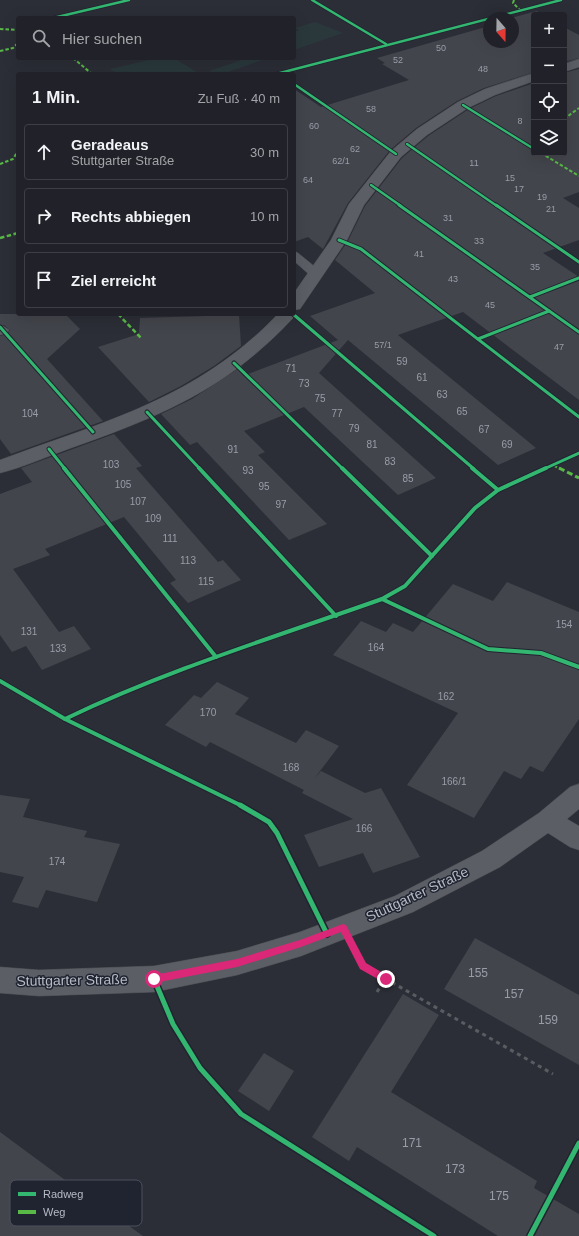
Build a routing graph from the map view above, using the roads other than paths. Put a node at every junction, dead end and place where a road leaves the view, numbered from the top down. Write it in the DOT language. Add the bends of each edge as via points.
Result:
graph roads {
  1 [pos="579,63"];
  2 [pos="567,67"];
  3 [pos="531,79"];
  4 [pos="296,257"];
  5 [pos="316,274"];
  6 [pos="296,302"];
  7 [pos="285,316"];
  8 [pos="0,467"];
  9 [pos="579,794"];
  10 [pos="548,820"];
  11 [pos="579,839"];
  12 [pos="0,980"];
  1 -- 2 [label="street"];
  3 -- 5 [label="street" via="490,92 463,105 422,132 396,154 357,204 339,240"];
  4 -- 5 [label="lane"];
  5 -- 6 [label="street"];
  7 -- 8 [label="street" via="252,349 190,392 147,412"];
  9 -- 10 [label="street, Stuttgarter Straße"];
  10 -- 11 [label="street"];
  10 -- 12 [label="street, Stuttgarter Straße" via="491,859 404,904 301,944 237,963 154,979 39,983"];
}
